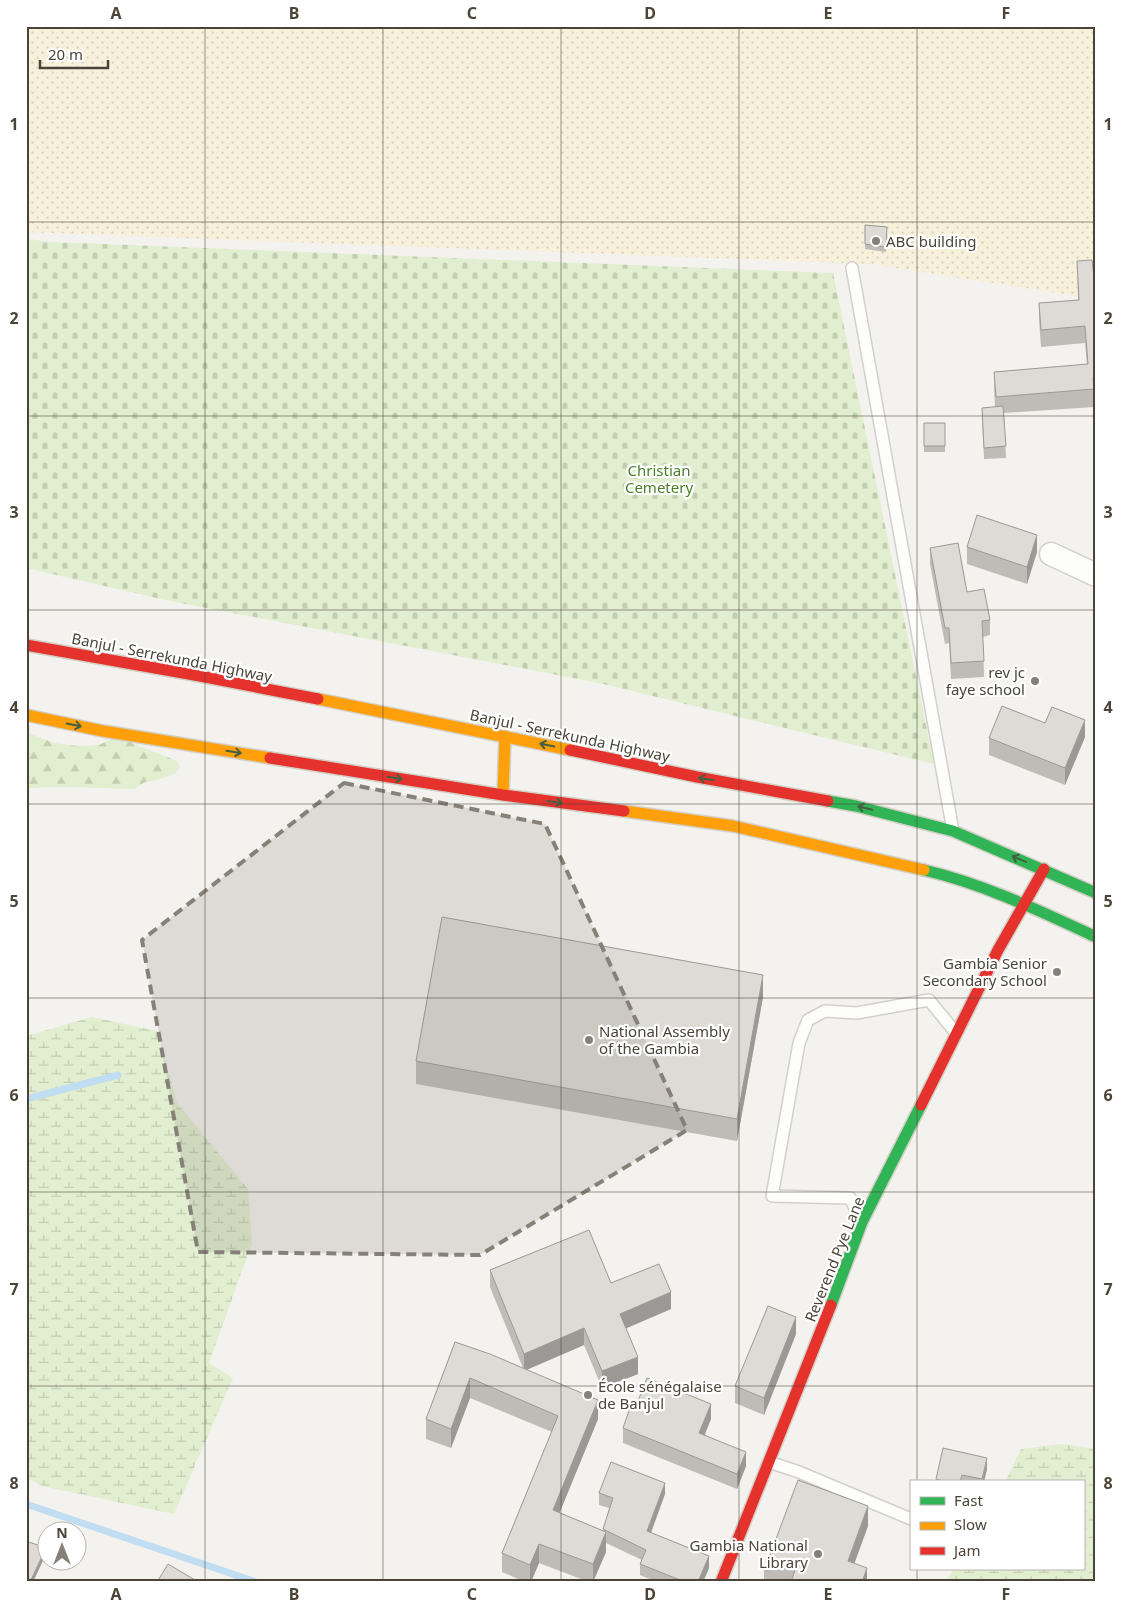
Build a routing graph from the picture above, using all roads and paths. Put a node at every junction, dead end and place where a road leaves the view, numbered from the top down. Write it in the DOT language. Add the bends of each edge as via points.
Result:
graph roads {
  1 [pos="852,268"];
  2 [pos="1051,554"];
  3 [pos="1096,575"];
  4 [pos="26,645"];
  5 [pos="26,715"];
  6 [pos="505,736"];
  7 [pos="503,795"];
  8 [pos="953,831"];
  9 [pos="1044,869"];
  10 [pos="1096,893"];
  11 [pos="1024,904"];
  12 [pos="1096,937"];
  13 [pos="958,1034"];
  14 [pos="862,1222"];
  15 [pos="768,1462"];
  16 [pos="910,1519"];
  17 [pos="721,1582"];
  1 -- 8 [label="lane"];
  2 -- 3 [label="street"];
  4 -- 6 [label="main road, Banjul - Serrekunda Highway"];
  5 -- 7 [label="main road, one-way" via="103,731"];
  6 -- 7 [label="main road"];
  8 -- 6 [label="main road, Banjul - Serrekunda Highway, one-way" via="856,806 697,777"];
  7 -- 11 [label="main road, one-way" via="732,826 949,876"];
  9 -- 8 [label="main road, Banjul - Serrekunda Highway, one-way"];
  9 -- 10 [label="main road, Banjul - Serrekunda Highway"];
  9 -- 11 [label="main road, Reverend Pye Lane"];
  11 -- 12 [label="main road"];
  11 -- 13 [label="main road, Reverend Pye Lane"];
  13 -- 14 [label="main road, Reverend Pye Lane"];
  13 -- 14 [label="lane" via="929,1000 857,1013 824,1011 808,1020 799,1043 772,1196 850,1198"];
  14 -- 15 [label="main road, Reverend Pye Lane"];
  15 -- 16 [label="lane"];
  15 -- 17 [label="main road, Reverend Pye Lane"];
}
